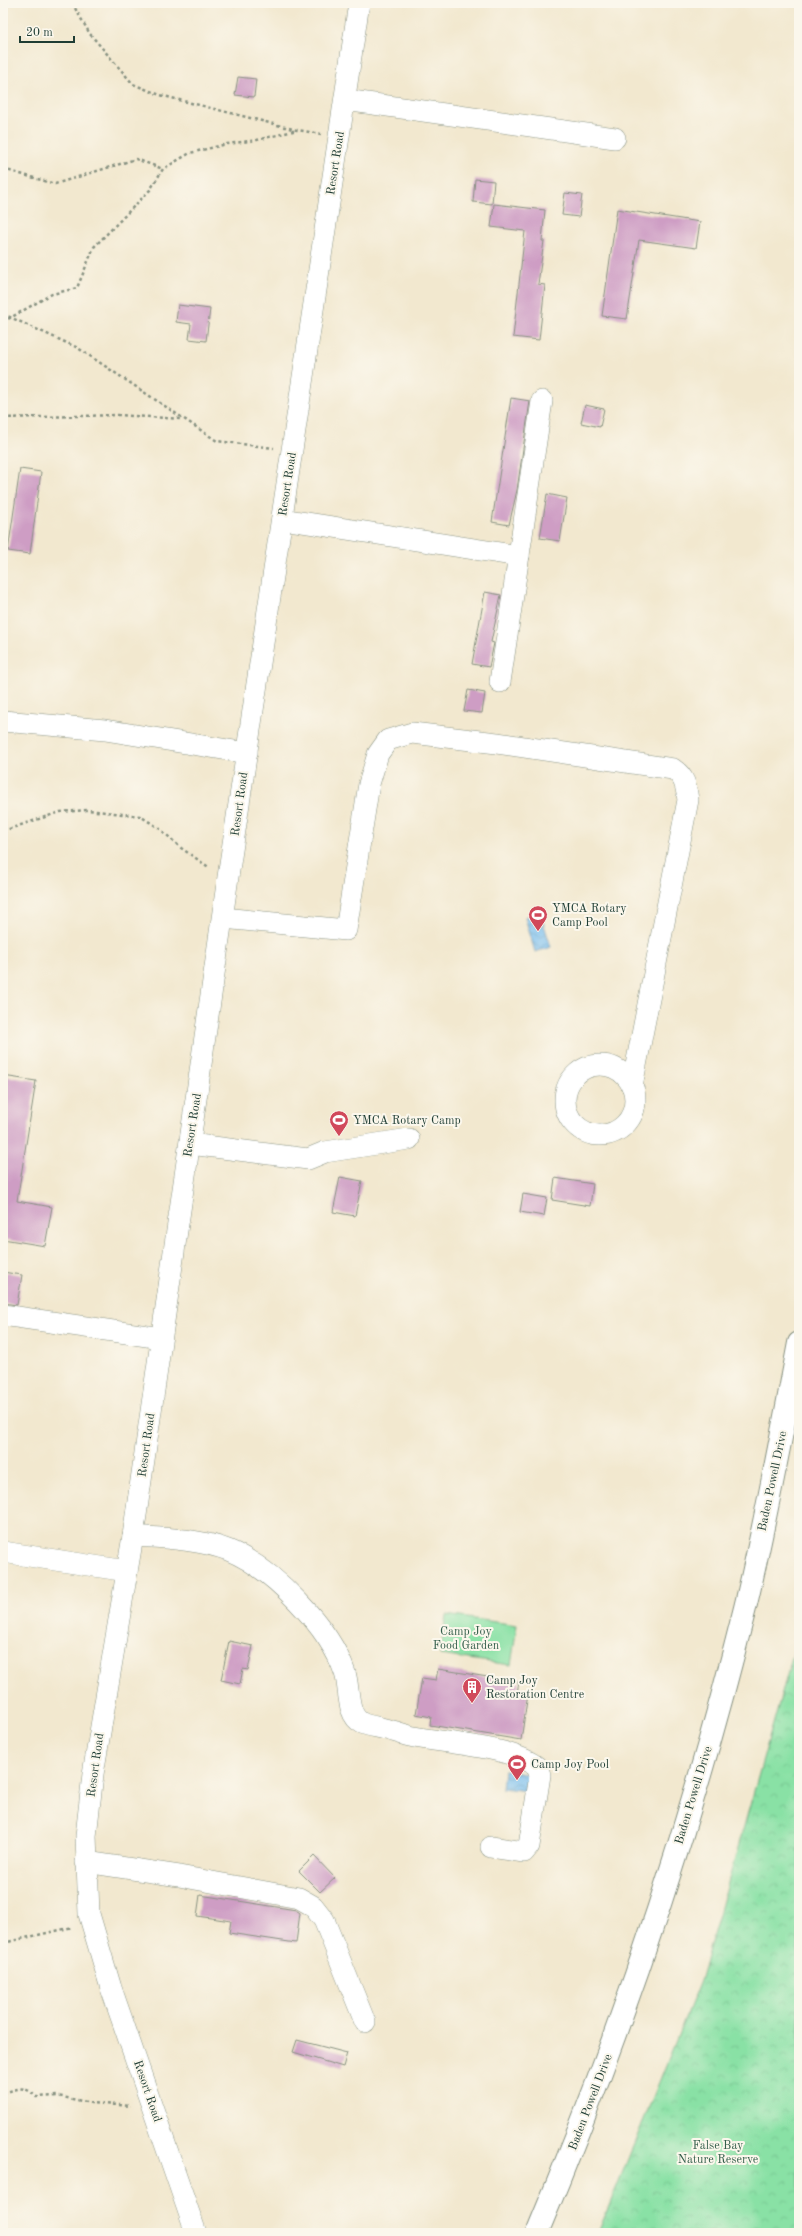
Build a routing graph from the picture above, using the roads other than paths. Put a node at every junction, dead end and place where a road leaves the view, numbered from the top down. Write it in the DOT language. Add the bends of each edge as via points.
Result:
graph roads {
  1 [pos="359,3"];
  2 [pos="345,100"];
  3 [pos="615,138"];
  4 [pos="542,401"];
  5 [pos="282,519"];
  6 [pos="519,556"];
  7 [pos="500,682"];
  8 [pos="3,721"];
  9 [pos="247,753"];
  10 [pos="223,918"];
  11 [pos="632,1086"];
  12 [pos="409,1139"];
  13 [pos="190,1144"];
  14 [pos="3,1315"];
  15 [pos="161,1338"];
  16 [pos="799,1343"];
  17 [pos="133,1536"];
  18 [pos="3,1552"];
  19 [pos="127,1571"];
  20 [pos="491,1847"];
  21 [pos="86,1862"];
  22 [pos="365,2022"];
  23 [pos="196,2233"];
  24 [pos="537,2233"];
  1 -- 2 [label="street, Resort Road"];
  2 -- 3 [label="street"];
  2 -- 5 [label="street, Resort Road"];
  4 -- 6 [label="street"];
  5 -- 6 [label="street"];
  5 -- 9 [label="street, Resort Road"];
  6 -- 7 [label="street"];
  8 -- 9 [label="street" via="106,730"];
  9 -- 10 [label="street, Resort Road"];
  10 -- 11 [label="street" via="346,930 369,784 378,754 388,740 412,733 497,743 672,770 680,774 685,781 688,800 667,870"];
  10 -- 13 [label="street, Resort Road"];
  12 -- 13 [label="street" via="324,1152 308,1160"];
  13 -- 15 [label="street, Resort Road"];
  14 -- 15 [label="street"];
  15 -- 17 [label="street, Resort Road"];
  16 -- 24 [label="main road, Baden Powell Drive" via="753,1572 707,1751 626,2005"];
  17 -- 19 [label="street, Resort Road"];
  17 -- 20 [label="street" via="182,1539 228,1550 265,1571 295,1599 330,1641 341,1660 348,1683 352,1712 362,1723 413,1736 498,1750 537,1767 540,1775 529,1846 524,1852"];
  18 -- 19 [label="street"];
  19 -- 21 [label="street, Resort Road" via="93,1774 86,1836"];
  21 -- 22 [label="street" via="299,1898 313,1906 326,1926"];
  21 -- 23 [label="street, Resort Road" via="89,1914 111,1988"];
}
